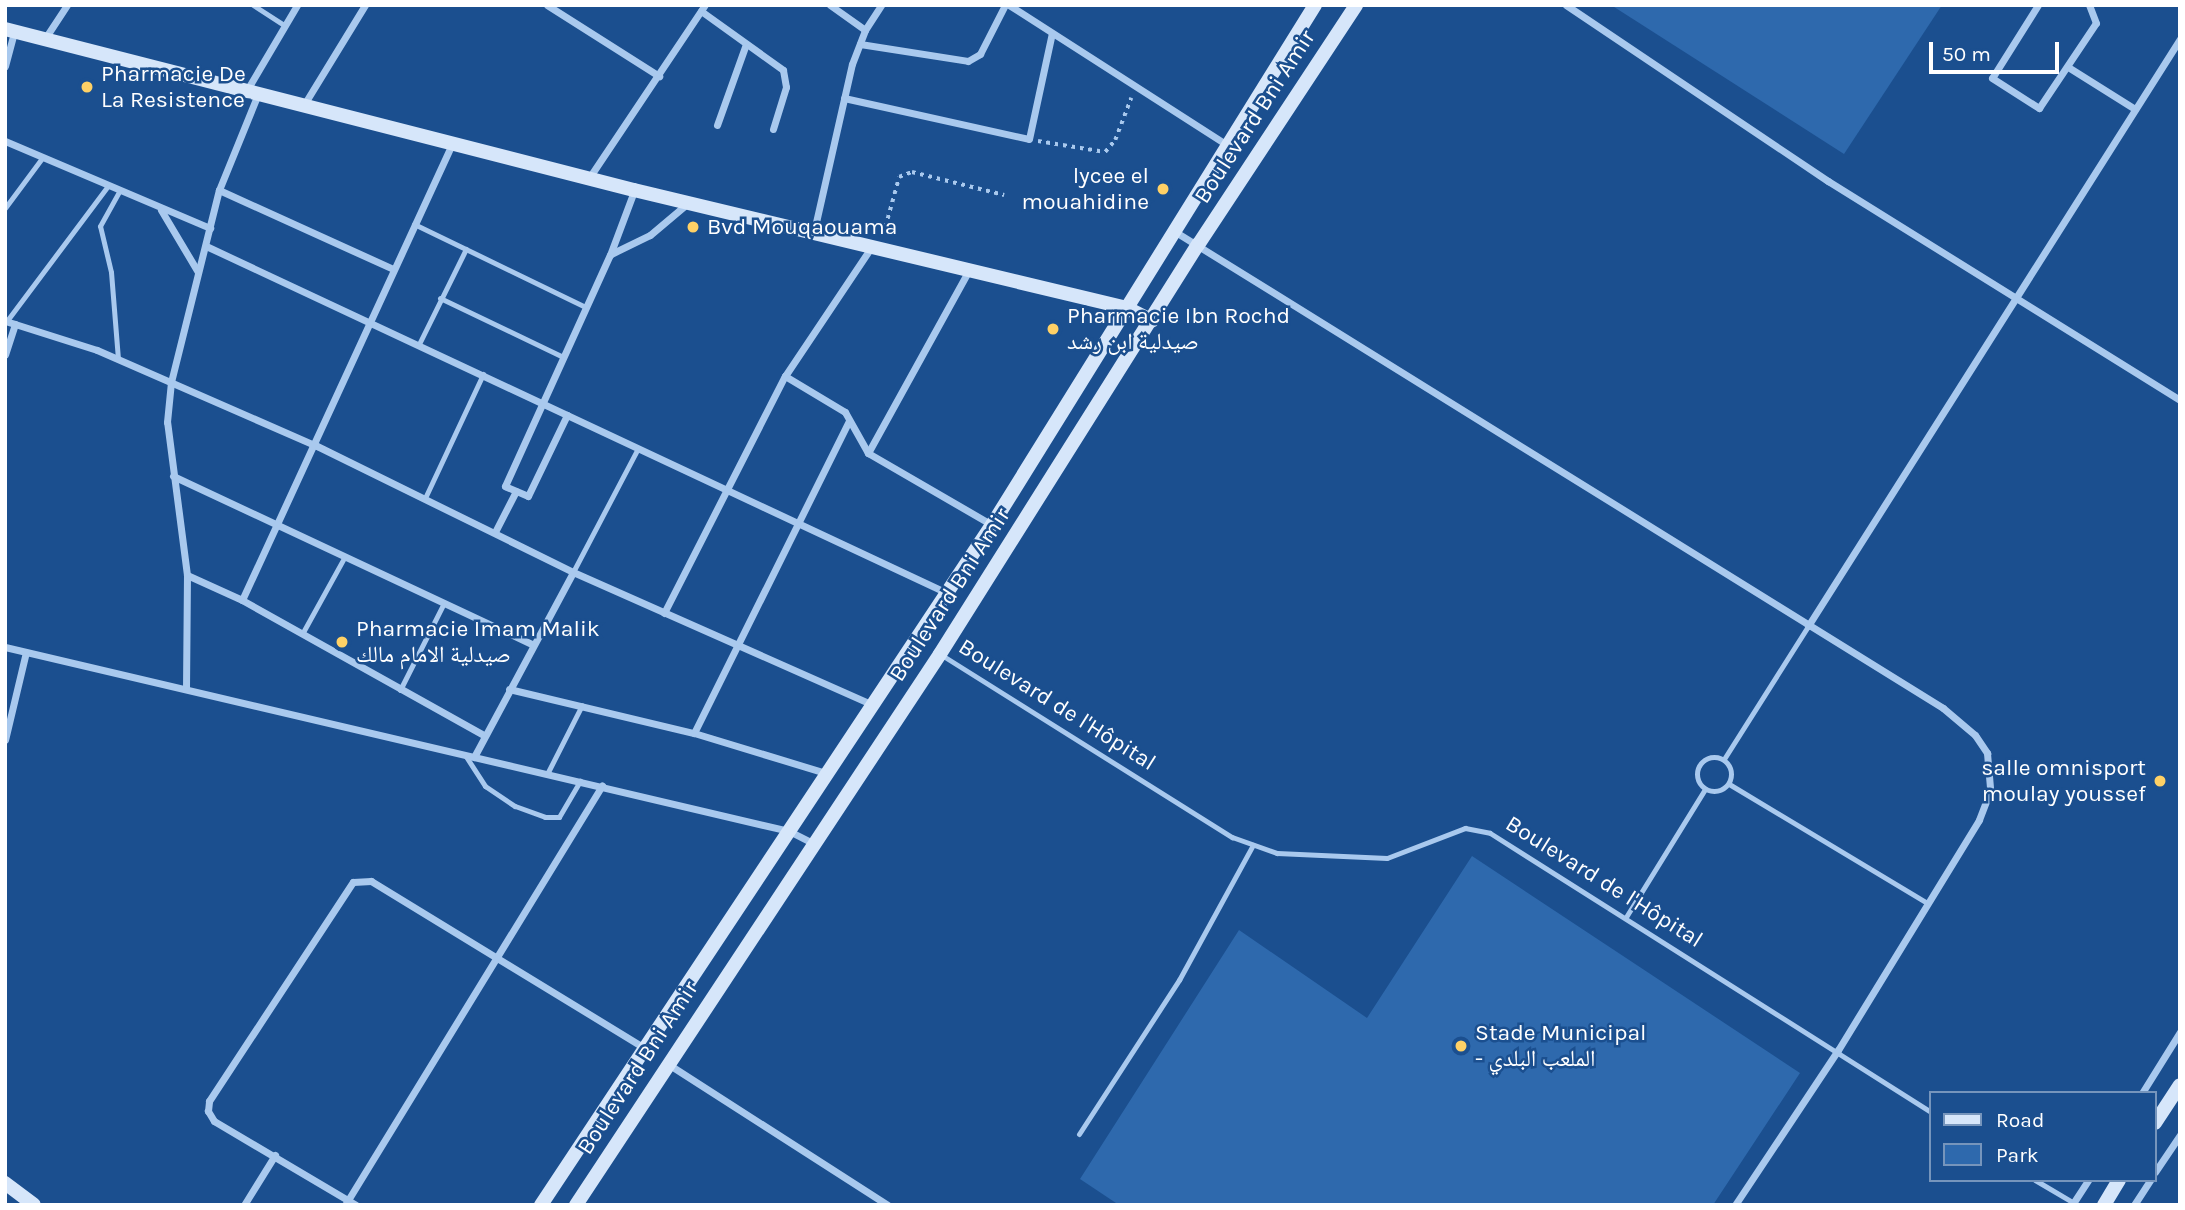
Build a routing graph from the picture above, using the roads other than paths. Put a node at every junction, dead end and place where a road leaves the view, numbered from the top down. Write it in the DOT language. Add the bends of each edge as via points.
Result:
graph roads {
  1 [pos="67,5"];
  2 [pos="253,5"];
  3 [pos="297,5"];
  4 [pos="365,5"];
  5 [pos="547,5"];
  6 [pos="830,5"];
  7 [pos="881,5"];
  8 [pos="1007,5"];
  9 [pos="1356,5"];
  10 [pos="1566,5"];
  11 [pos="2038,5"];
  12 [pos="2089,5"];
  13 [pos="1310,7"];
  14 [pos="703,8"];
  15 [pos="285,26"];
  16 [pos="865,30"];
  17 [pos="10,31"];
  18 [pos="1052,33"];
  19 [pos="2180,39"];
  20 [pos="44,40"];
  21 [pos="746,44"];
  22 [pos="860,44"];
  23 [pos="5,65"];
  24 [pos="2068,67"];
  25 [pos="659,76"];
  26 [pos="253,92"];
  27 [pos="844,98"];
  28 [pos="305,103"];
  29 [pos="2135,109"];
  30 [pos="717,125"];
  31 [pos="773,128"];
  32 [pos="5,141"];
  33 [pos="453,144"];
  34 [pos="1227,145"];
  35 [pos="42,158"];
  36 [pos="589,178"];
  37 [pos="107,187"];
  38 [pos="219,190"];
  39 [pos="634,190"];
  40 [pos="119,192"];
  41 [pos="688,202"];
  42 [pos="5,208"];
  43 [pos="161,209"];
  44 [pos="414,224"];
  45 [pos="210,228"];
  46 [pos="1174,230"];
  47 [pos="814,231"];
  48 [pos="1198,245"];
  49 [pos="206,246"];
  50 [pos="876,246"];
  51 [pos="466,249"];
  52 [pos="610,254"];
  53 [pos="393,269"];
  54 [pos="969,269"];
  55 [pos="198,272"];
  56 [pos="2015,296"];
  57 [pos="440,298"];
  58 [pos="586,307"];
  59 [pos="1127,308"];
  60 [pos="6,321"];
  61 [pos="369,321"];
  62 [pos="1152,321"];
  63 [pos="15,324"];
  64 [pos="419,344"];
  65 [pos="5,354"];
  66 [pos="563,357"];
  67 [pos="118,359"];
  68 [pos="483,374"];
  69 [pos="785,376"];
  70 [pos="170,382"];
  71 [pos="2180,400"];
  72 [pos="542,403"];
  73 [pos="567,415"];
  74 [pos="849,421"];
  75 [pos="317,446"];
  76 [pos="638,448"];
  77 [pos="868,453"];
  78 [pos="173,476"];
  79 [pos="726,490"];
  80 [pos="516,491"];
  81 [pos="425,498"];
  82 [pos="279,524"];
  83 [pos="798,524"];
  84 [pos="992,525"];
  85 [pos="495,532"];
  86 [pos="345,556"];
  87 [pos="573,572"];
  88 [pos="187,575"];
  89 [pos="947,593"];
  90 [pos="242,600"];
  91 [pos="444,603"];
  92 [pos="664,613"];
  93 [pos="1808,626"];
  94 [pos="302,634"];
  95 [pos="532,644"];
  96 [pos="736,645"];
  97 [pos="5,647"];
  98 [pos="26,652"];
  99 [pos="940,654"];
  100 [pos="186,689"];
  101 [pos="509,689"];
  102 [pos="400,690"];
  103 [pos="582,705"];
  104 [pos="873,705"];
  105 [pos="694,733"];
  106 [pos="484,735"];
  107 [pos="5,740"];
  108 [pos="465,755"];
  109 [pos="474,757"];
  110 [pos="1724,759"];
  111 [pos="547,774"];
  112 [pos="828,774"];
  113 [pos="580,781"];
  114 [pos="1729,783"];
  115 [pos="602,786"];
  116 [pos="1705,789"];
  117 [pos="789,831"];
  118 [pos="816,844"];
  119 [pos="1253,845"];
  120 [pos="1927,903"];
  121 [pos="1626,917"];
  122 [pos="498,960"];
  123 [pos="2180,1032"];
  124 [pos="643,1047"];
  125 [pos="1838,1050"];
  126 [pos="668,1064"];
  127 [pos="2180,1085"];
  128 [pos="2143,1091"];
  129 [pos="1930,1111"];
  130 [pos="2157,1120"];
  131 [pos="1079,1134"];
  132 [pos="2180,1135"];
  133 [pos="275,1154"];
  134 [pos="2157,1169"];
  135 [pos="2038,1182"];
  136 [pos="2087,1182"];
  137 [pos="2118,1182"];
  138 [pos="2149,1182"];
  139 [pos="5,1183"];
  140 [pos="346,1202"];
  141 [pos="2074,1204"];
  142 [pos="34,1205"];
  143 [pos="244,1205"];
  144 [pos="356,1205"];
  145 [pos="541,1205"];
  146 [pos="576,1205"];
  147 [pos="888,1205"];
  148 [pos="1735,1205"];
  149 [pos="2104,1205"];
  150 [pos="2134,1205"];
  1 -- 20 [label="street"];
  2 -- 15 [label="lane"];
  3 -- 15 [label="street"];
  4 -- 28 [label="street"];
  5 -- 25 [label="street"];
  6 -- 16 [label="street"];
  7 -- 16 [label="street"];
  8 -- 18 [label="street"];
  8 -- 22 [label="street" via="980,54 968,61"];
  9 -- 48 [label="main road, Boulevard Bni Amir"];
  10 -- 56 [label="street" via="1828,181"];
  11 -- 24 [label="street" via="1992,78 2039,108"];
  12 -- 24 [label="street" via="2096,23"];
  13 -- 34 [label="main road, Boulevard Bni Amir"];
  14 -- 21 [label="street"];
  14 -- 25 [label="street"];
  15 -- 26 [label="street"];
  16 -- 22 [label="street"];
  17 -- 20 [label="main road"];
  17 -- 23 [label="street"];
  18 -- 27 [label="street" via="1029,139"];
  18 -- 34 [label="street"];
  19 -- 29 [label="street"];
  20 -- 26 [label="main road"];
  21 -- 30 [label="street"];
  21 -- 31 [label="street" via="787,77"];
  22 -- 27 [label="street"];
  24 -- 29 [label="street"];
  25 -- 36 [label="street"];
  26 -- 28 [label="main road"];
  26 -- 38 [label="street"];
  27 -- 47 [label="street"];
  28 -- 33 [label="main road"];
  29 -- 56 [label="street"];
  32 -- 35 [label="street"];
  33 -- 36 [label="main road"];
  33 -- 44 [label="street"];
  34 -- 46 [label="main road, Boulevard Bni Amir"];
  35 -- 37 [label="street"];
  35 -- 42 [label="lane"];
  36 -- 39 [label="main road"];
  37 -- 40 [label="street"];
  37 -- 60 [label="lane"];
  38 -- 45 [label="street"];
  38 -- 53 [label="street"];
  39 -- 41 [label="main road"];
  39 -- 52 [label="street"];
  40 -- 43 [label="street"];
  40 -- 67 [label="lane" via="100,226 111,272"];
  41 -- 47 [label="main road"];
  41 -- 52 [label="street" via="650,235"];
  43 -- 45 [label="street"];
  43 -- 55 [label="street"];
  44 -- 51 [label="lane"];
  44 -- 53 [label="street"];
  45 -- 49 [label="street"];
  46 -- 48 [label="street"];
  46 -- 59 [label="main road, Boulevard Bni Amir"];
  47 -- 50 [label="main road"];
  48 -- 62 [label="main road, Boulevard Bni Amir"];
  48 -- 93 [label="street"];
  49 -- 55 [label="street"];
  49 -- 61 [label="street"];
  50 -- 54 [label="main road"];
  50 -- 69 [label="street"];
  51 -- 57 [label="lane"];
  51 -- 58 [label="lane"];
  52 -- 58 [label="street"];
  53 -- 61 [label="street"];
  54 -- 59 [label="main road"];
  54 -- 77 [label="street"];
  55 -- 70 [label="street"];
  56 -- 71 [label="street"];
  56 -- 93 [label="street"];
  57 -- 64 [label="lane"];
  57 -- 66 [label="lane"];
  58 -- 66 [label="street"];
  59 -- 62 [label="main road"];
  59 -- 84 [label="main road, Boulevard Bni Amir"];
  60 -- 63 [label="street"];
  61 -- 64 [label="street"];
  61 -- 75 [label="street"];
  62 -- 99 [label="main road, Boulevard Bni Amir"];
  63 -- 65 [label="street"];
  63 -- 67 [label="street"];
  64 -- 68 [label="street"];
  66 -- 72 [label="street"];
  67 -- 70 [label="street"];
  68 -- 72 [label="street"];
  68 -- 81 [label="lane"];
  69 -- 74 [label="street" via="834,403"];
  69 -- 79 [label="street"];
  70 -- 75 [label="street"];
  70 -- 78 [label="street" via="167,422"];
  72 -- 73 [label="street"];
  72 -- 80 [label="street" via="505,486"];
  73 -- 76 [label="street"];
  73 -- 80 [label="street" via="528,496"];
  74 -- 77 [label="street"];
  74 -- 83 [label="street"];
  75 -- 81 [label="street"];
  75 -- 82 [label="street"];
  76 -- 79 [label="street"];
  76 -- 87 [label="lane"];
  77 -- 84 [label="street"];
  78 -- 82 [label="street"];
  78 -- 88 [label="street"];
  79 -- 83 [label="street"];
  79 -- 92 [label="street"];
  80 -- 85 [label="street"];
  81 -- 85 [label="street"];
  82 -- 86 [label="street"];
  82 -- 90 [label="street"];
  83 -- 89 [label="street"];
  83 -- 96 [label="street"];
  84 -- 89 [label="main road, Boulevard Bni Amir"];
  85 -- 87 [label="street"];
  86 -- 91 [label="street"];
  86 -- 94 [label="lane"];
  87 -- 92 [label="street"];
  87 -- 95 [label="street"];
  88 -- 90 [label="street"];
  88 -- 100 [label="street"];
  89 -- 104 [label="main road, Boulevard Bni Amir"];
  90 -- 94 [label="street"];
  91 -- 95 [label="street"];
  91 -- 102 [label="lane"];
  92 -- 96 [label="street"];
  93 -- 110 [label="lane"];
  93 -- 120 [label="street" via="1942,708 1975,735 1987,753 1990,792 1979,820"];
  94 -- 102 [label="street"];
  95 -- 101 [label="street"];
  96 -- 104 [label="street"];
  96 -- 105 [label="street"];
  97 -- 98 [label="street"];
  98 -- 100 [label="street"];
  98 -- 107 [label="street"];
  99 -- 118 [label="main road, Boulevard Bni Amir"];
  99 -- 119 [label="lane, Boulevard de l'Hôpital" via="1232,837"];
  100 -- 108 [label="street"];
  101 -- 103 [label="street"];
  101 -- 106 [label="street"];
  102 -- 106 [label="street"];
  103 -- 105 [label="street"];
  103 -- 111 [label="lane"];
  104 -- 112 [label="main road, Boulevard Bni Amir"];
  105 -- 112 [label="street"];
  106 -- 109 [label="street"];
  108 -- 109 [label="street"];
  108 -- 113 [label="lane" via="485,786 514,806 545,817 559,817"];
  109 -- 111 [label="street"];
  110 -- 114 [label="lane" via="1732,770"];
  110 -- 116 [label="lane" via="1710,757 1700,765 1697,778"];
  111 -- 113 [label="street"];
  112 -- 117 [label="main road, Boulevard Bni Amir"];
  113 -- 115 [label="street"];
  114 -- 116 [label="lane" via="1718,791"];
  114 -- 120 [label="lane"];
  115 -- 117 [label="street"];
  115 -- 122 [label="street"];
  116 -- 121 [label="lane"];
  117 -- 118 [label="street"];
  117 -- 124 [label="main road, Boulevard Bni Amir"];
  118 -- 126 [label="main road, Boulevard Bni Amir"];
  119 -- 121 [label="lane, Boulevard de l'Hôpital" via="1277,853 1332,859 1387,858 1465,828 1490,833"];
  119 -- 131 [label="lane" via="1179,980"];
  120 -- 125 [label="street"];
  121 -- 125 [label="lane, Boulevard de l'Hôpital"];
  122 -- 124 [label="street"];
  122 -- 133 [label="street" via="371,881 353,882 209,1101 214,1121"];
  122 -- 140 [label="street"];
  123 -- 128 [label="street"];
  124 -- 145 [label="main road, Boulevard Bni Amir"];
  125 -- 129 [label="lane, Boulevard de l'Hôpital"];
  125 -- 148 [label="street"];
  126 -- 146 [label="main road, Boulevard Bni Amir"];
  126 -- 147 [label="street"];
  127 -- 130 [label="main road"];
  132 -- 134 [label="street"];
  133 -- 140 [label="street"];
  133 -- 143 [label="street"];
  135 -- 141 [label="lane"];
  136 -- 141 [label="street"];
  137 -- 149 [label="main road"];
  138 -- 150 [label="street"];
  139 -- 142 [label="main road"];
  140 -- 144 [label="street"];
}
